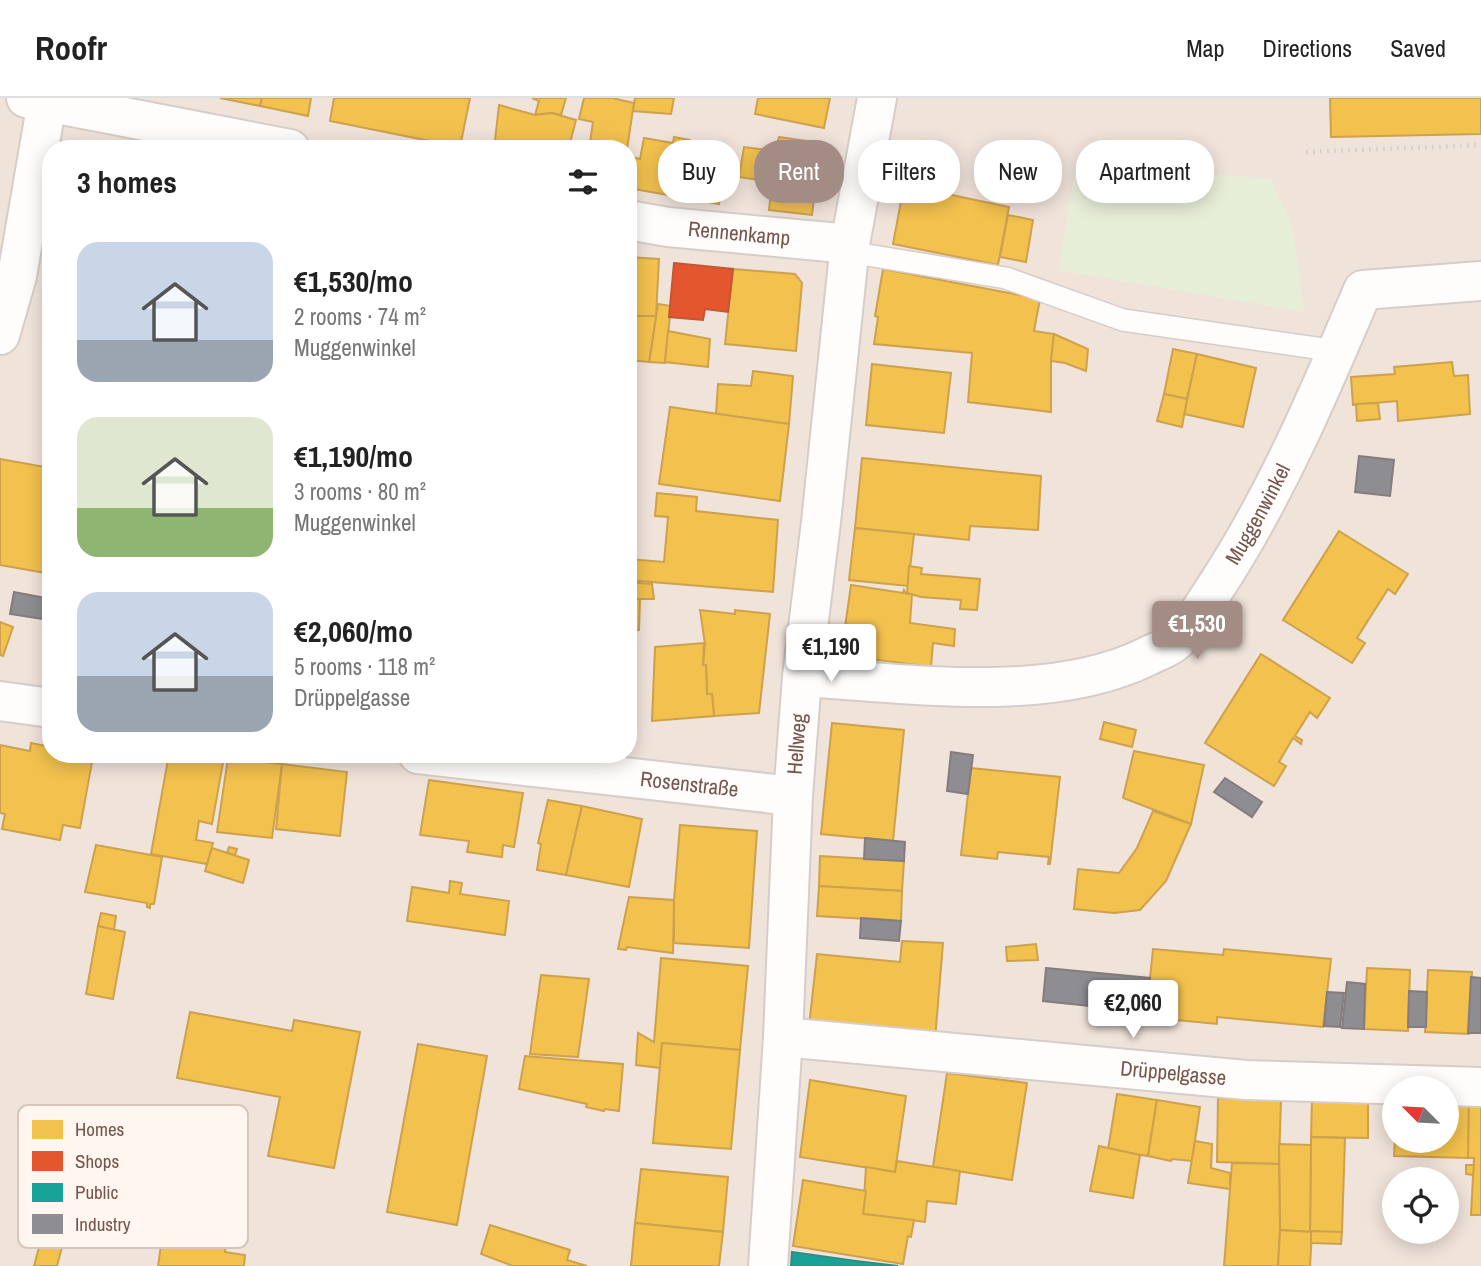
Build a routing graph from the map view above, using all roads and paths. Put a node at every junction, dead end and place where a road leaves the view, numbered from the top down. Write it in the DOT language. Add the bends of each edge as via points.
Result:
graph roads {
  1 [pos="877,98"];
  2 [pos="37,100"];
  3 [pos="244,140"];
  4 [pos="1481,145"];
  5 [pos="1306,152"];
  6 [pos="637,222"];
  7 [pos="850,248"];
  8 [pos="1481,281"];
  9 [pos="0,335"];
  10 [pos="1337,351"];
  11 [pos="802,677"];
  12 [pos="0,701"];
  13 [pos="42,707"];
  14 [pos="498,763"];
  15 [pos="793,796"];
  16 [pos="783,1037"];
  17 [pos="1481,1087"];
  18 [pos="768,1266"];
  1 -- 7 [label="street, Hellweg"];
  2 -- 3 [label="street"];
  2 -- 9 [label="street" via="17,276"];
  4 -- 5 [label="path"];
  6 -- 7 [label="street, Rennenkamp"];
  7 -- 10 [label="lane" via="1006,278 1124,320"];
  7 -- 11 [label="street, Hellweg"];
  8 -- 10 [label="street, Muggenwinkel" via="1363,290"];
  10 -- 11 [label="street, Muggenwinkel" via="1250,535 1173,644 1128,666 1056,684 973,686"];
  11 -- 15 [label="street, Hellweg"];
  12 -- 13 [label="street"];
  14 -- 15 [label="street, Rosenstraße"];
  15 -- 16 [label="street, Hellweg"];
  16 -- 17 [label="street, Drüppelgasse" via="1246,1080"];
  16 -- 18 [label="street, Hellweg"];
}
